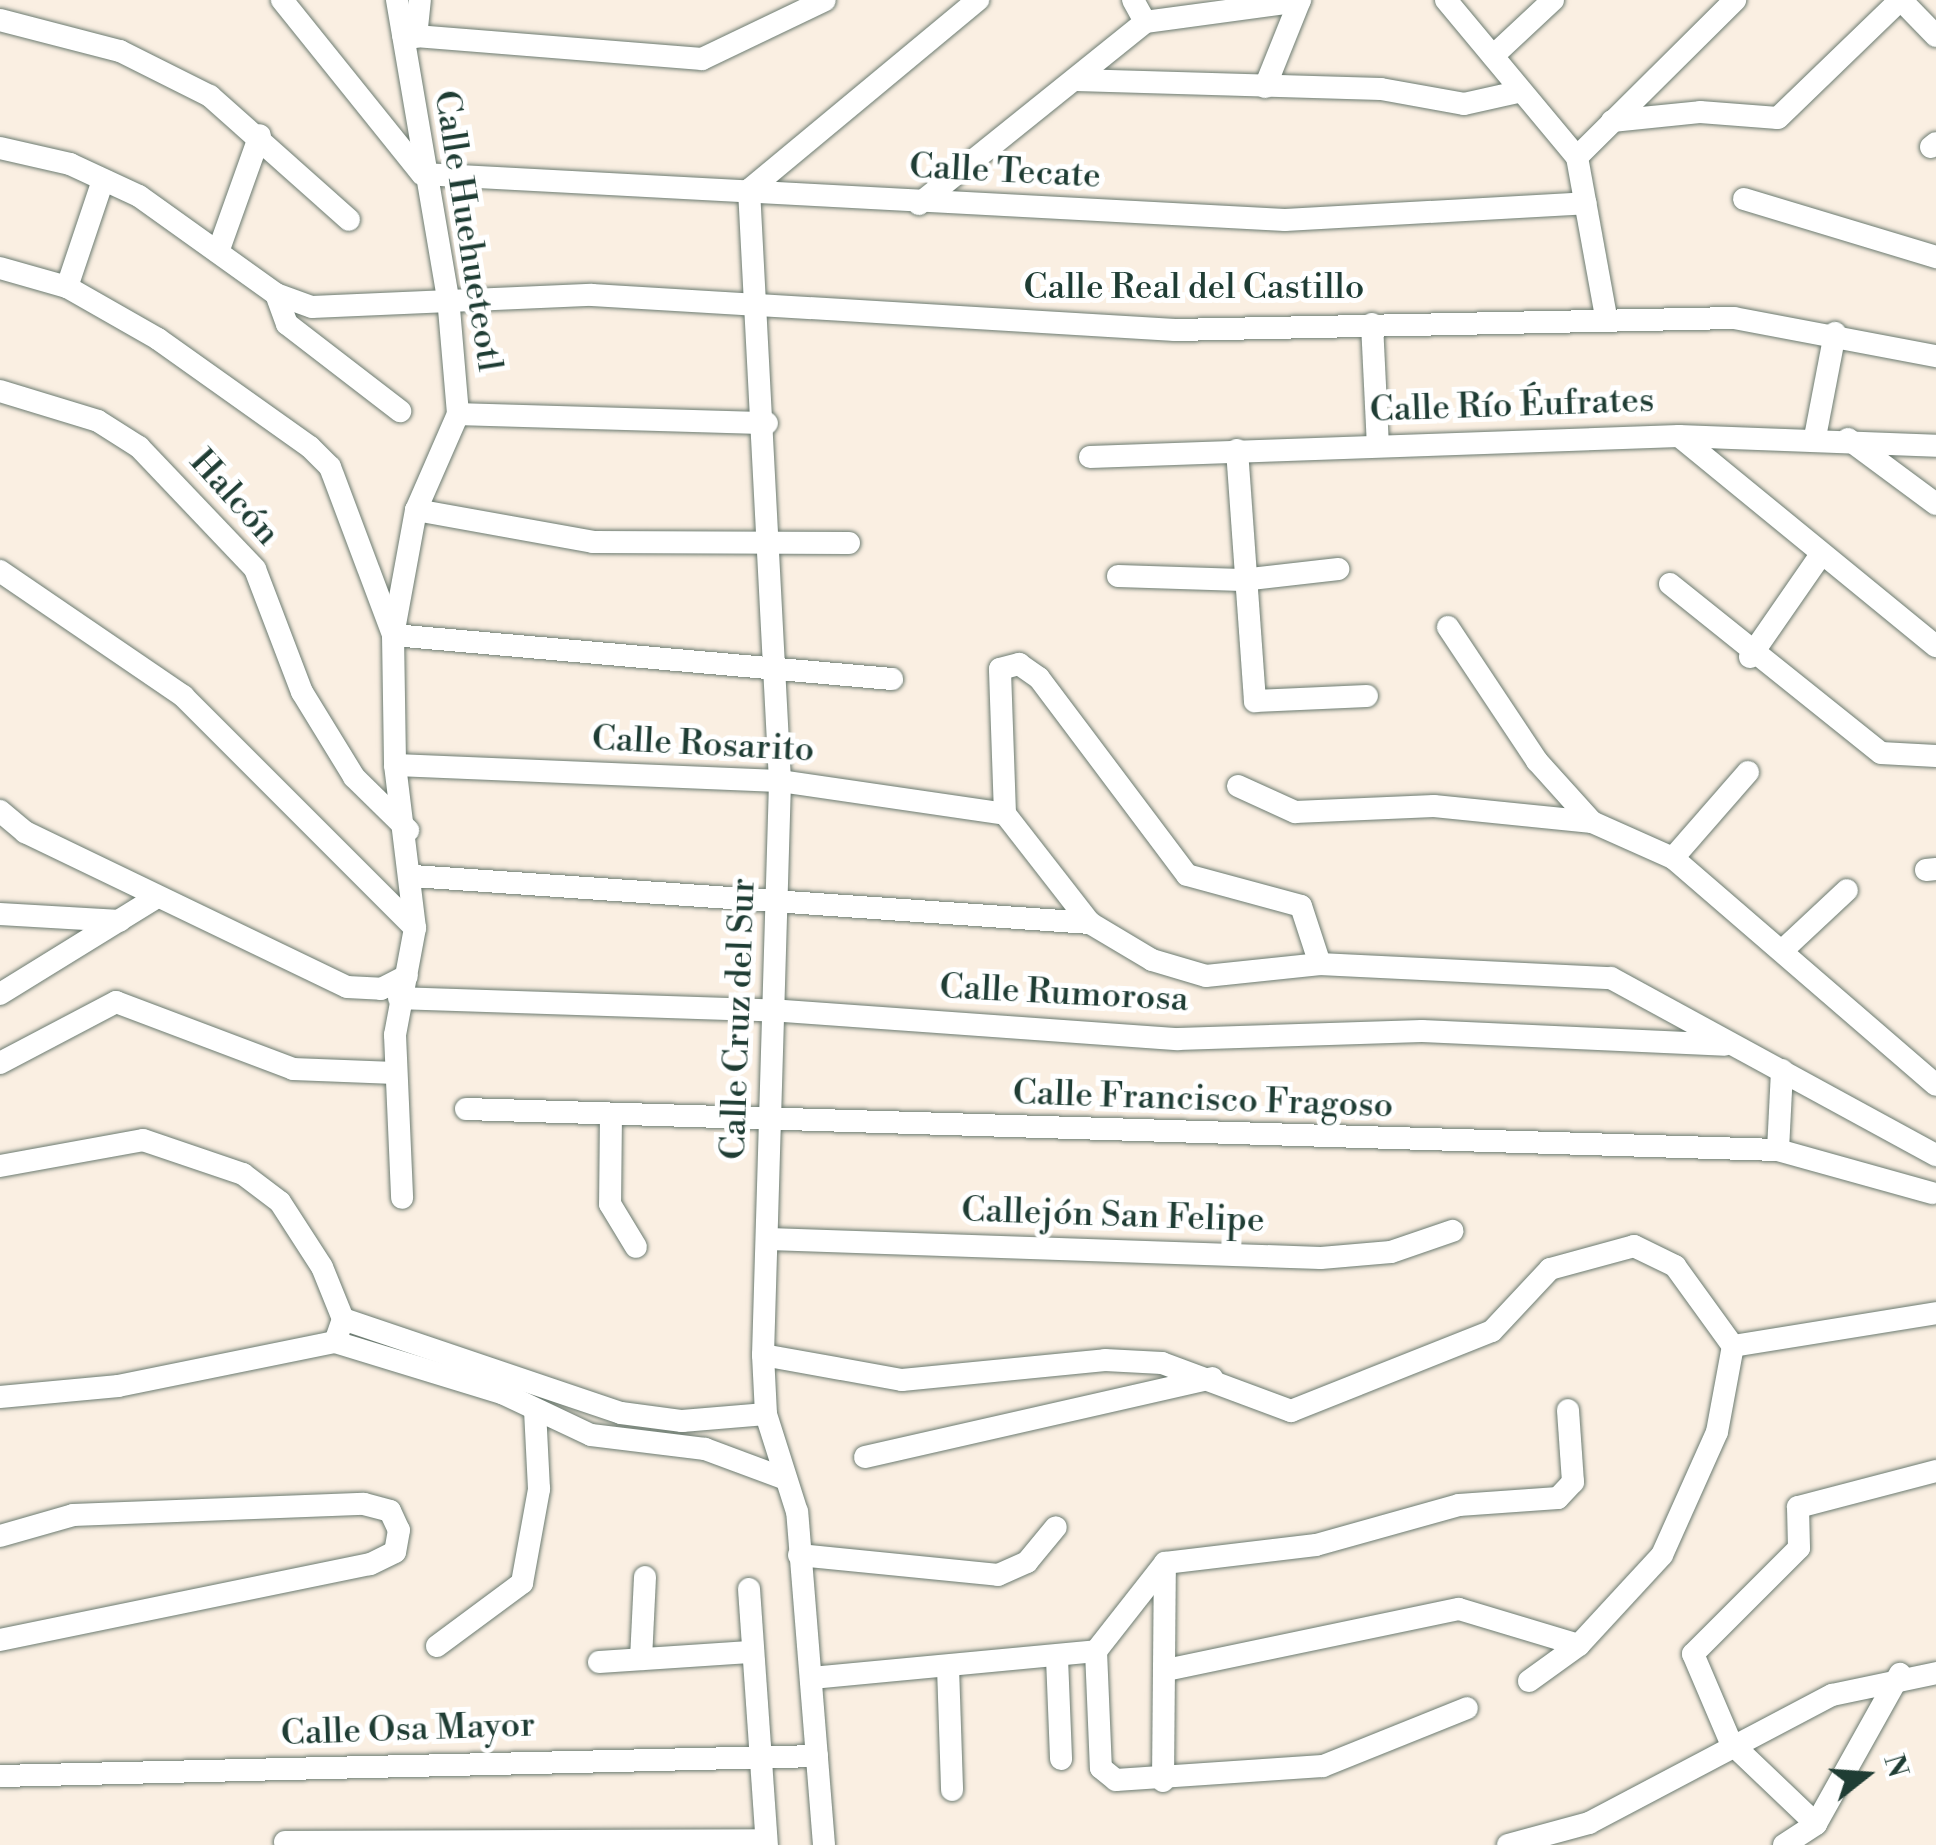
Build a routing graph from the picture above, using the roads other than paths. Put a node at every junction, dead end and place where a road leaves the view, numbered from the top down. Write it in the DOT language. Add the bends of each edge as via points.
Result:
graph roads {
  1 [pos="282,0"];
  2 [pos="397,0"];
  3 [pos="420,0"];
  4 [pos="825,0"];
  5 [pos="978,0"];
  6 [pos="1133,0"];
  7 [pos="1446,0"];
  8 [pos="1553,0"];
  9 [pos="1735,0"];
  10 [pos="1901,0"];
  11 [pos="1300,1"];
  12 [pos="0,20"];
  13 [pos="1146,22"];
  14 [pos="409,36"];
  15 [pos="1936,36"];
  16 [pos="1493,56"];
  17 [pos="1076,80"];
  18 [pos="1265,87"];
  19 [pos="1518,92"];
  20 [pos="1612,121"];
  21 [pos="260,135"];
  22 [pos="0,148"];
  23 [pos="1577,157"];
  24 [pos="422,174"];
  25 [pos="103,180"];
  26 [pos="749,190"];
  27 [pos="1744,199"];
  28 [pos="1586,203"];
  29 [pos="920,204"];
  30 [pos="348,220"];
  31 [pos="218,252"];
  32 [pos="1936,257"];
  33 [pos="0,268"];
  34 [pos="67,287"];
  35 [pos="276,294"];
  36 [pos="448,297"];
  37 [pos="761,311"];
  38 [pos="1606,316"];
  39 [pos="1372,324"];
  40 [pos="1835,333"];
  41 [pos="1936,356"];
  42 [pos="0,391"];
  43 [pos="400,410"];
  44 [pos="458,414"];
  45 [pos="766,423"];
  46 [pos="1679,436"];
  47 [pos="1814,437"];
  48 [pos="1848,439"];
  49 [pos="1378,446"];
  50 [pos="1936,446"];
  51 [pos="1237,450"];
  52 [pos="1090,457"];
  53 [pos="1936,504"];
  54 [pos="416,510"];
  55 [pos="849,543"];
  56 [pos="771,544"];
  57 [pos="1820,556"];
  58 [pos="1338,569"];
  59 [pos="0,571"];
  60 [pos="1118,576"];
  61 [pos="1242,580"];
  62 [pos="1670,584"];
  63 [pos="1448,627"];
  64 [pos="394,635"];
  65 [pos="1936,646"];
  66 [pos="1750,657"];
  67 [pos="779,675"];
  68 [pos="892,678"];
  69 [pos="1367,696"];
  70 [pos="1936,756"];
  71 [pos="396,766"];
  72 [pos="1748,772"];
  73 [pos="780,780"];
  74 [pos="1238,786"];
  75 [pos="0,811"];
  76 [pos="1005,814"];
  77 [pos="1592,822"];
  78 [pos="408,830"];
  79 [pos="1673,858"];
  80 [pos="413,876"];
  81 [pos="1847,890"];
  82 [pos="778,896"];
  83 [pos="157,897"];
  84 [pos="0,914"];
  85 [pos="120,921"];
  86 [pos="1090,923"];
  87 [pos="415,928"];
  88 [pos="1784,949"];
  89 [pos="1320,964"];
  90 [pos="403,987"];
  91 [pos="0,994"];
  92 [pos="770,1010"];
  93 [pos="1725,1045"];
  94 [pos="0,1063"];
  95 [pos="1782,1070"];
  96 [pos="395,1074"];
  97 [pos="1936,1085"];
  98 [pos="466,1109"];
  99 [pos="611,1114"];
  100 [pos="770,1124"];
  101 [pos="1778,1150"];
  102 [pos="1936,1155"];
  103 [pos="0,1166"];
  104 [pos="1932,1193"];
  105 [pos="402,1198"];
  106 [pos="1452,1231"];
  107 [pos="768,1239"];
  108 [pos="636,1247"];
  109 [pos="1936,1312"];
  110 [pos="339,1330"];
  111 [pos="1733,1346"];
  112 [pos="763,1356"];
  113 [pos="1215,1378"];
  114 [pos="0,1397"];
  115 [pos="535,1410"];
  116 [pos="1568,1410"];
  117 [pos="621,1413"];
  118 [pos="766,1414"];
  119 [pos="619,1438"];
  120 [pos="865,1457"];
  121 [pos="1936,1471"];
  122 [pos="783,1478"];
  123 [pos="1056,1527"];
  124 [pos="0,1536"];
  125 [pos="799,1555"];
  126 [pos="1165,1562"];
  127 [pos="644,1577"];
  128 [pos="749,1589"];
  129 [pos="0,1640"];
  130 [pos="437,1646"];
  131 [pos="1579,1646"];
  132 [pos="1096,1651"];
  133 [pos="750,1652"];
  134 [pos="1057,1658"];
  135 [pos="641,1660"];
  136 [pos="600,1662"];
  137 [pos="948,1667"];
  138 [pos="1171,1669"];
  139 [pos="1936,1673"];
  140 [pos="1900,1674"];
  141 [pos="812,1678"];
  142 [pos="1529,1681"];
  143 [pos="1467,1708"];
  144 [pos="1731,1743"];
  145 [pos="762,1756"];
  146 [pos="818,1756"];
  147 [pos="1061,1759"];
  148 [pos="0,1776"];
  149 [pos="1164,1781"];
  150 [pos="952,1790"];
  151 [pos="1816,1824"];
  152 [pos="285,1842"];
  153 [pos="766,1842"];
  154 [pos="824,1845"];
  155 [pos="1508,1845"];
  156 [pos="1784,1845"];
  1 -- 24 [label="street"];
  2 -- 14 [label="street, Calle Huehueteotl"];
  3 -- 14 [label="street"];
  4 -- 14 [label="street" via="702,59"];
  5 -- 26 [label="street"];
  6 -- 13 [label="street"];
  7 -- 16 [label="street"];
  8 -- 16 [label="street"];
  9 -- 20 [label="street"];
  10 -- 15 [label="street"];
  10 -- 20 [label="street" via="1778,118 1700,112"];
  11 -- 13 [label="street"];
  11 -- 18 [label="street"];
  12 -- 21 [label="street" via="120,51 210,96"];
  13 -- 17 [label="street"];
  14 -- 24 [label="street, Calle Huehueteotl"];
  16 -- 19 [label="street"];
  17 -- 18 [label="street"];
  17 -- 29 [label="street"];
  18 -- 19 [label="street" via="1381,90 1464,104"];
  19 -- 23 [label="street"];
  20 -- 23 [label="street"];
  21 -- 30 [label="street"];
  21 -- 31 [label="street"];
  22 -- 25 [label="street"];
  23 -- 28 [label="street"];
  24 -- 26 [label="street, Calle Tecate"];
  24 -- 36 [label="street, Calle Huehueteotl"];
  25 -- 31 [label="street" via="175,215"];
  25 -- 34 [label="street"];
  26 -- 29 [label="street, Calle Tecate"];
  26 -- 37 [label="street, Calle Cruz del Sur"];
  27 -- 32 [label="street"];
  28 -- 29 [label="street, Calle Tecate" via="1286,220"];
  28 -- 38 [label="street"];
  31 -- 35 [label="street"];
  33 -- 34 [label="street"];
  34 -- 64 [label="street" via="158,339 330,467"];
  35 -- 36 [label="street, Calle Real del Castillo" via="312,307"];
  35 -- 43 [label="street" via="287,324"];
  36 -- 37 [label="street, Calle Real del Castillo" via="592,295"];
  36 -- 44 [label="street, Calle Huehueteotl"];
  37 -- 39 [label="street, Calle Real del Castillo" via="1175,330"];
  37 -- 45 [label="street, Calle Cruz del Sur"];
  38 -- 39 [label="street, Calle Real del Castillo"];
  38 -- 40 [label="street, Calle Real del Castillo" via="1734,318"];
  39 -- 49 [label="street"];
  40 -- 41 [label="street, Calle Real del Castillo"];
  40 -- 47 [label="street"];
  42 -- 78 [label="street, Halcón" via="98,421 139,447 255,569 302,692 354,777"];
  44 -- 45 [label="street"];
  44 -- 54 [label="street, Calle Huehueteotl"];
  45 -- 56 [label="street, Calle Cruz del Sur"];
  46 -- 47 [label="street, Calle Río Éufrates"];
  46 -- 49 [label="street, Calle Río Éufrates"];
  46 -- 57 [label="street"];
  47 -- 48 [label="street, Calle Río Éufrates"];
  48 -- 50 [label="street, Calle Río Éufrates"];
  48 -- 53 [label="street"];
  49 -- 51 [label="street, Calle Río Éufrates"];
  51 -- 52 [label="street, Calle Río Éufrates"];
  51 -- 61 [label="street"];
  54 -- 56 [label="street" via="594,542"];
  54 -- 64 [label="street, Calle Huehueteotl"];
  55 -- 56 [label="street"];
  56 -- 67 [label="street, Calle Cruz del Sur"];
  57 -- 65 [label="street"];
  57 -- 66 [label="street"];
  58 -- 61 [label="street"];
  59 -- 87 [label="street" via="183,696"];
  60 -- 61 [label="street"];
  61 -- 69 [label="street" via="1255,701"];
  62 -- 66 [label="street"];
  63 -- 77 [label="street" via="1537,762"];
  64 -- 67 [label="street"];
  64 -- 71 [label="street, Calle Huehueteotl"];
  66 -- 70 [label="street" via="1881,753"];
  67 -- 68 [label="street"];
  67 -- 73 [label="street, Calle Cruz del Sur"];
  71 -- 73 [label="street, Calle Rosarito"];
  71 -- 78 [label="street, Calle Huehueteotl"];
  72 -- 79 [label="street"];
  73 -- 76 [label="street, Calle Rosarito"];
  73 -- 82 [label="street, Calle Cruz del Sur"];
  74 -- 77 [label="street" via="1295,812 1434,806"];
  75 -- 83 [label="street, Calle Rumorosa"];
  76 -- 86 [label="street"];
  76 -- 89 [label="street" via="994,677 1019,664 1039,678 1186,876 1292,898"];
  77 -- 79 [label="street"];
  78 -- 80 [label="street, Calle Huehueteotl"];
  79 -- 88 [label="street"];
  80 -- 82 [label="street"];
  80 -- 87 [label="street, Calle Huehueteotl"];
  81 -- 88 [label="street"];
  82 -- 86 [label="street"];
  82 -- 92 [label="street, Calle Cruz del Sur"];
  83 -- 85 [label="street"];
  83 -- 90 [label="street, Calle Rumorosa" via="347,987"];
  84 -- 85 [label="street"];
  85 -- 91 [label="street"];
  86 -- 89 [label="street" via="1152,960 1206,976"];
  87 -- 90 [label="street, Calle Huehueteotl"];
  88 -- 97 [label="street"];
  89 -- 93 [label="street" via="1611,978"];
  90 -- 92 [label="street, Calle Rumorosa"];
  90 -- 96 [label="street, Calle Huehueteotl"];
  92 -- 93 [label="street, Calle Rumorosa" via="1178,1038 1422,1031"];
  92 -- 100 [label="street, Calle Cruz del Sur"];
  93 -- 95 [label="street"];
  94 -- 96 [label="street" via="116,1002 293,1070"];
  95 -- 101 [label="street"];
  95 -- 102 [label="street"];
  96 -- 105 [label="street, Calle Huehueteotl"];
  98 -- 99 [label="street, Calle Francisco Fragoso"];
  99 -- 100 [label="street, Calle Francisco Fragoso"];
  99 -- 108 [label="street" via="610,1204"];
  100 -- 101 [label="street, Calle Francisco Fragoso"];
  100 -- 107 [label="street, Calle Cruz del Sur"];
  101 -- 104 [label="street, Calle Francisco Fragoso"];
  103 -- 110 [label="street" via="143,1140 243,1174 280,1202"];
  106 -- 107 [label="street, Callejón San Felipe" via="1391,1252 1321,1258"];
  107 -- 112 [label="street, Calle Cruz del Sur"];
  109 -- 111 [label="street"];
  110 -- 114 [label="street" via="118,1386"];
  110 -- 115 [label="street"];
  110 -- 117 [label="street"];
  111 -- 113 [label="street" via="1676,1266 1634,1246 1550,1269 1492,1331 1291,1410"];
  111 -- 131 [label="street" via="1717,1432 1662,1555"];
  112 -- 113 [label="street" via="902,1380 1106,1360"];
  112 -- 118 [label="street, Calle Cruz del Sur"];
  113 -- 120 [label="street"];
  115 -- 119 [label="street"];
  115 -- 130 [label="street" via="539,1488 522,1583"];
  116 -- 126 [label="street" via="1566,1496 1459,1505 1316,1545"];
  117 -- 118 [label="street" via="682,1421"];
  117 -- 119 [label="street"];
  118 -- 122 [label="street, Calle Cruz del Sur"];
  119 -- 122 [label="street" via="705,1449"];
  121 -- 144 [label="street" via="1798,1507 1798,1548 1693,1654"];
  122 -- 125 [label="street, Calle Cruz del Sur" via="797,1512"];
  123 -- 125 [label="street" via="1027,1562 998,1574"];
  124 -- 129 [label="street" via="73,1515 364,1504 390,1511 399,1530 395,1552 370,1564"];
  125 -- 141 [label="street, Calle Cruz del Sur"];
  126 -- 132 [label="street"];
  126 -- 138 [label="street"];
  127 -- 135 [label="street"];
  128 -- 133 [label="street"];
  131 -- 138 [label="street" via="1459,1609"];
  131 -- 142 [label="street"];
  132 -- 134 [label="street"];
  132 -- 149 [label="street" via="1102,1768 1116,1780"];
  133 -- 135 [label="street"];
  133 -- 145 [label="street"];
  134 -- 137 [label="street"];
  134 -- 147 [label="street"];
  135 -- 136 [label="street"];
  137 -- 141 [label="street"];
  137 -- 150 [label="street"];
  138 -- 149 [label="street"];
  139 -- 140 [label="street"];
  140 -- 144 [label="street"];
  140 -- 151 [label="street"];
  141 -- 146 [label="street, Calle Cruz del Sur"];
  143 -- 149 [label="street" via="1323,1766"];
  144 -- 151 [label="street"];
  144 -- 155 [label="street" via="1588,1823"];
  145 -- 146 [label="street, Calle Osa Mayor"];
  145 -- 148 [label="street, Calle Osa Mayor"];
  145 -- 153 [label="street"];
  146 -- 154 [label="street, Calle Cruz del Sur"];
  151 -- 156 [label="street"];
  152 -- 153 [label="street"];
}
